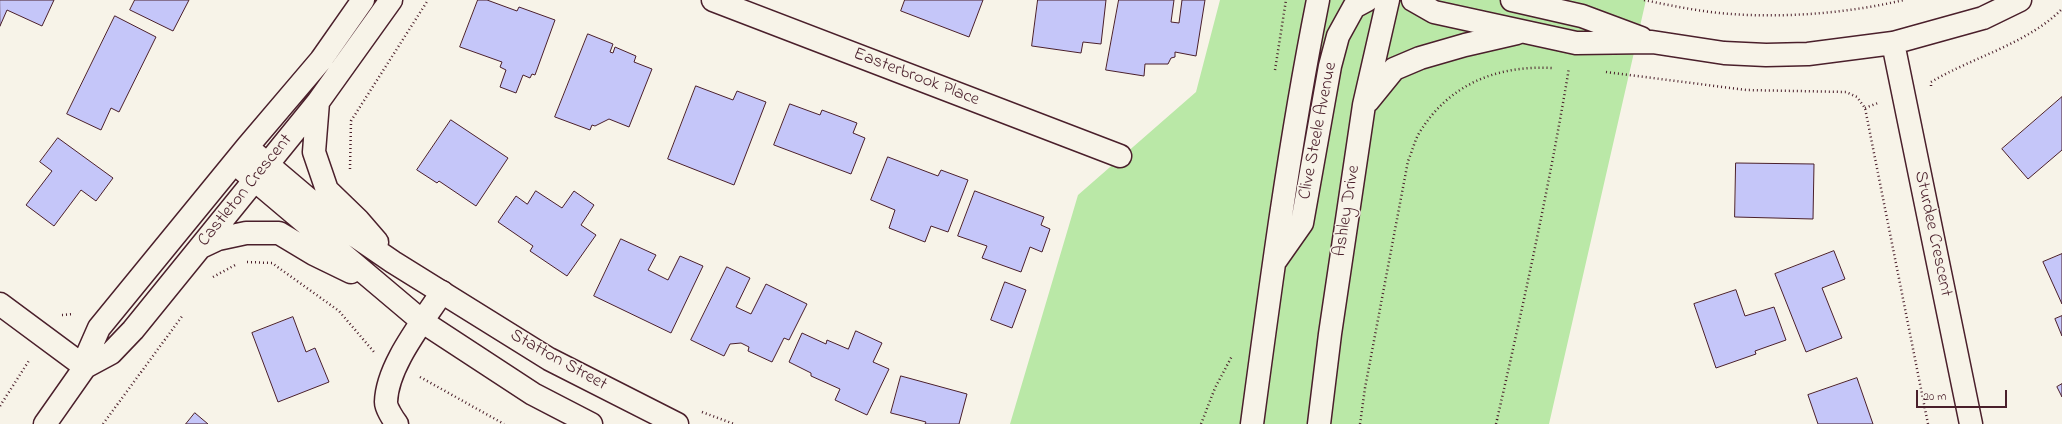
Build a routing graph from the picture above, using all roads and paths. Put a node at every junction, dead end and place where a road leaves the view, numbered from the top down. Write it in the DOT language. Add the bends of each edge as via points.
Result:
graph roads {
  1 [pos="363,0"];
  2 [pos="391,0"];
  3 [pos="428,0"];
  4 [pos="713,0"];
  5 [pos="1286,0"];
  6 [pos="1318,0"];
  7 [pos="1367,0"];
  8 [pos="1388,0"];
  9 [pos="1413,0"];
  10 [pos="1512,0"];
  11 [pos="1644,0"];
  12 [pos="1904,0"];
  13 [pos="2020,0"];
  14 [pos="2062,9"];
  15 [pos="1524,32"];
  16 [pos="1652,42"];
  17 [pos="1893,43"];
  18 [pos="1576,44"];
  19 [pos="1555,68"];
  20 [pos="1562,68"];
  21 [pos="1569,68"];
  22 [pos="1576,69"];
  23 [pos="1603,71"];
  24 [pos="1274,78"];
  25 [pos="1930,88"];
  26 [pos="318,102"];
  27 [pos="1364,105"];
  28 [pos="240,155"];
  29 [pos="1120,156"];
  30 [pos="261,172"];
  31 [pos="350,175"];
  32 [pos="200,248"];
  33 [pos="392,262"];
  34 [pos="1274,264"];
  35 [pos="209,278"];
  36 [pos="375,283"];
  37 [pos="442,292"];
  38 [pos="0,304"];
  39 [pos="186,310"];
  40 [pos="423,322"];
  41 [pos="1233,350"];
  42 [pos="397,365"];
  43 [pos="85,367"];
  44 [pos="45,424"];
  45 [pos="103,424"];
  46 [pos="397,424"];
  47 [pos="504,424"];
  48 [pos="591,424"];
  49 [pos="677,424"];
  50 [pos="1201,424"];
  51 [pos="1252,424"];
  52 [pos="1319,424"];
  53 [pos="1360,424"];
  54 [pos="1496,424"];
  55 [pos="1928,424"];
  56 [pos="1970,424"];
  1 -- 28 [label="street, Castleton Crescent" via="321,60"];
  2 -- 26 [label="street, Castleton Crescent"];
  3 -- 31 [label="path" via="351,121"];
  4 -- 29 [label="street, Easterbrook Place"];
  5 -- 24 [label="path"];
  6 -- 34 [label="street"];
  7 -- 34 [label="street, Clive Steele Avenue" via="1354,7 1338,36 1330,66 1302,223"];
  8 -- 27 [label="street, Ashley Drive"];
  9 -- 15 [label="street" via="1434,12"];
  10 -- 16 [label="street" via="1582,16"];
  11 -- 12 [label="path" via="1731,14 1780,15 1879,6"];
  13 -- 17 [label="street" via="1983,18"];
  14 -- 25 [label="path" via="2045,23 2014,41 1931,82"];
  15 -- 18 [label="street"];
  15 -- 27 [label="street" via="1464,45 1394,69"];
  16 -- 17 [label="street" via="1724,53 1766,55 1808,54"];
  16 -- 18 [label="street"];
  17 -- 56 [label="street, Sturdee Crescent"];
  18 -- 21 [label="path"];
  19 -- 53 [label="path" via="1508,69 1481,78 1456,91 1418,135 1408,161"];
  20 -- 21 [label="path"];
  21 -- 22 [label="path"];
  21 -- 54 [label="path" via="1527,288"];
  23 -- 55 [label="path" via="1746,90 1846,92 1857,97 1865,108"];
  26 -- 30 [label="street, Castleton Crescent"];
  26 -- 33 [label="street" via="314,152 327,190 358,220"];
  27 -- 52 [label="street, Ashley Drive"];
  28 -- 30 [label="street, Statton Street"];
  28 -- 43 [label="street, Castleton Crescent" via="99,328"];
  30 -- 32 [label="street, Castleton Crescent"];
  30 -- 33 [label="street, Statton Street"];
  30 -- 36 [label="street, Statton Street"];
  32 -- 36 [label="street" via="218,239 246,233 280,233 314,254"];
  32 -- 43 [label="street, Castleton Crescent" via="111,353"];
  33 -- 37 [label="street, Statton Street"];
  34 -- 51 [label="street"];
  35 -- 42 [label="path" via="241,262 272,263 339,311 372,351"];
  36 -- 40 [label="street, Statton Street"];
  37 -- 40 [label="street"];
  37 -- 49 [label="street, Statton Street" via="549,360"];
  38 -- 43 [label="street"];
  39 -- 45 [label="path"];
  40 -- 42 [label="street"];
  40 -- 48 [label="street, Statton Street" via="533,394"];
  41 -- 50 [label="path" via="1232,358 1215,388"];
  42 -- 46 [label="street" via="390,380 386,403"];
  42 -- 47 [label="path"];
  43 -- 44 [label="street, Castleton Crescent"];
}
